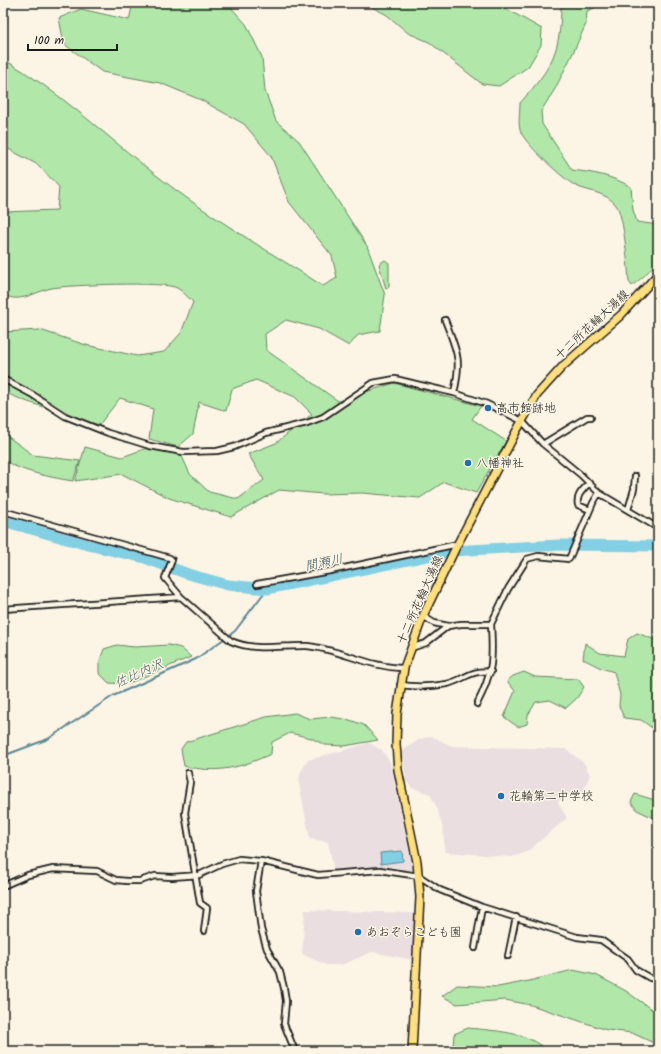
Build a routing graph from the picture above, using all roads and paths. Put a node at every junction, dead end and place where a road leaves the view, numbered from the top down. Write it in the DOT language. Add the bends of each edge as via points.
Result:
graph roads {
  1 [pos="658,274"];
  2 [pos="445,320"];
  3 [pos="3,379"];
  4 [pos="454,393"];
  5 [pos="591,417"];
  6 [pos="522,421"];
  7 [pos="543,444"];
  8 [pos="635,476"];
  9 [pos="589,483"];
  10 [pos="599,493"];
  11 [pos="590,510"];
  12 [pos="628,510"];
  13 [pos="3,511"];
  14 [pos="658,528"];
  15 [pos="457,545"];
  16 [pos="257,584"];
  17 [pos="181,597"];
  18 [pos="3,610"];
  19 [pos="422,616"];
  20 [pos="491,624"];
  21 [pos="448,626"];
  22 [pos="410,648"];
  23 [pos="404,668"];
  24 [pos="490,672"];
  25 [pos="400,685"];
  26 [pos="477,704"];
  27 [pos="188,773"];
  28 [pos="261,861"];
  29 [pos="195,875"];
  30 [pos="419,876"];
  31 [pos="3,886"];
  32 [pos="482,907"];
  33 [pos="516,917"];
  34 [pos="204,931"];
  35 [pos="475,948"];
  36 [pos="508,956"];
  37 [pos="658,979"];
  38 [pos="295,1051"];
  39 [pos="412,1051"];
  1 -- 6 [label="main road, 十二所花輪大湯線" via="621,315 582,348 547,383"];
  2 -- 4 [label="street" via="458,357 459,371"];
  3 -- 4 [label="street" via="65,416 150,446 182,452 217,451 234,447 266,433 324,417 373,383 381,381 395,379"];
  4 -- 6 [label="street" via="486,404"];
  5 -- 7 [label="street"];
  6 -- 7 [label="street"];
  6 -- 15 [label="main road, 十二所花輪大湯線"];
  7 -- 9 [label="street"];
  8 -- 12 [label="street"];
  9 -- 10 [label="street"];
  9 -- 11 [label="street" via="578,495 577,500 578,505"];
  10 -- 11 [label="street"];
  10 -- 12 [label="street"];
  11 -- 20 [label="street" via="569,559 538,556 527,559 508,589"];
  12 -- 14 [label="street"];
  13 -- 17 [label="street" via="172,560 165,578"];
  15 -- 16 [label="street"];
  15 -- 19 [label="main road, 十二所花輪大湯線"];
  17 -- 18 [label="street"];
  17 -- 23 [label="street" via="231,641 249,647 308,646 383,666"];
  19 -- 21 [label="street" via="434,623"];
  19 -- 22 [label="main road, 十二所花輪大湯線"];
  20 -- 21 [label="street"];
  20 -- 24 [label="street" via="493,648"];
  21 -- 22 [label="street" via="426,643"];
  22 -- 23 [label="main road, 十二所花輪大湯線"];
  23 -- 25 [label="main road, 十二所花輪大湯線"];
  24 -- 25 [label="street" via="480,670 448,684"];
  24 -- 26 [label="street" via="488,683"];
  25 -- 30 [label="main road, 十二所花輪大湯線" via="396,744 398,770"];
  27 -- 29 [label="street" via="190,782 185,813"];
  28 -- 29 [label="street" via="239,859"];
  28 -- 30 [label="street" via="318,875 380,870"];
  28 -- 38 [label="street" via="256,891 261,929 267,949 280,972 286,1001 284,1024"];
  29 -- 31 [label="street" via="155,876 140,881 127,881 116,880 97,871 53,869 28,875"];
  29 -- 34 [label="street" via="200,903 206,908"];
  30 -- 32 [label="street" via="440,890"];
  30 -- 39 [label="main road, 十二所花輪大湯線"];
  32 -- 33 [label="street"];
  32 -- 35 [label="street"];
  33 -- 36 [label="street"];
  33 -- 37 [label="street" via="577,937 601,940 628,959 636,970 650,978"];
}
